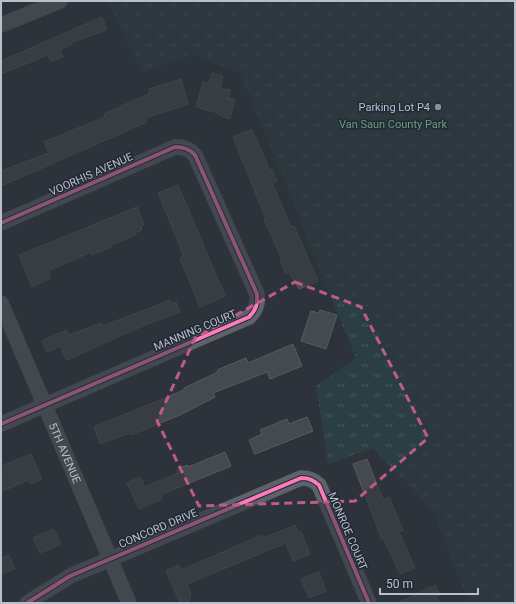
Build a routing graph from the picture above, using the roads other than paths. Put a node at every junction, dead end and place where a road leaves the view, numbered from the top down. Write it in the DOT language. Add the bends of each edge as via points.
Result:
graph roads {
  1 [pos="60,1"];
  2 [pos="1,25"];
  3 [pos="190,150"];
  4 [pos="1,223"];
  5 [pos="1,303"];
  6 [pos="44,405"];
  7 [pos="1,424"];
  8 [pos="301,478"];
  9 [pos="109,558"];
  10 [pos="28,603"];
  11 [pos="129,603"];
  12 [pos="369,603"];
  1 -- 2 [label="street"];
  3 -- 4 [label="street, VOORHIS AVENUE" via="175,147"];
  3 -- 6 [label="street, MANNING COURT" via="195,155 257,294 258,303 254,311 249,317"];
  5 -- 6 [label="street, 5TH AVENUE"];
  6 -- 7 [label="street, MANNING COURT"];
  6 -- 9 [label="street, 5TH AVENUE"];
  8 -- 9 [label="street, CONCORD DRIVE"];
  8 -- 12 [label="street, MONROE COURT" via="313,480 319,485"];
  9 -- 10 [label="street, CONCORD DRIVE" via="70,576"];
  9 -- 11 [label="street, 5TH AVENUE"];
}
